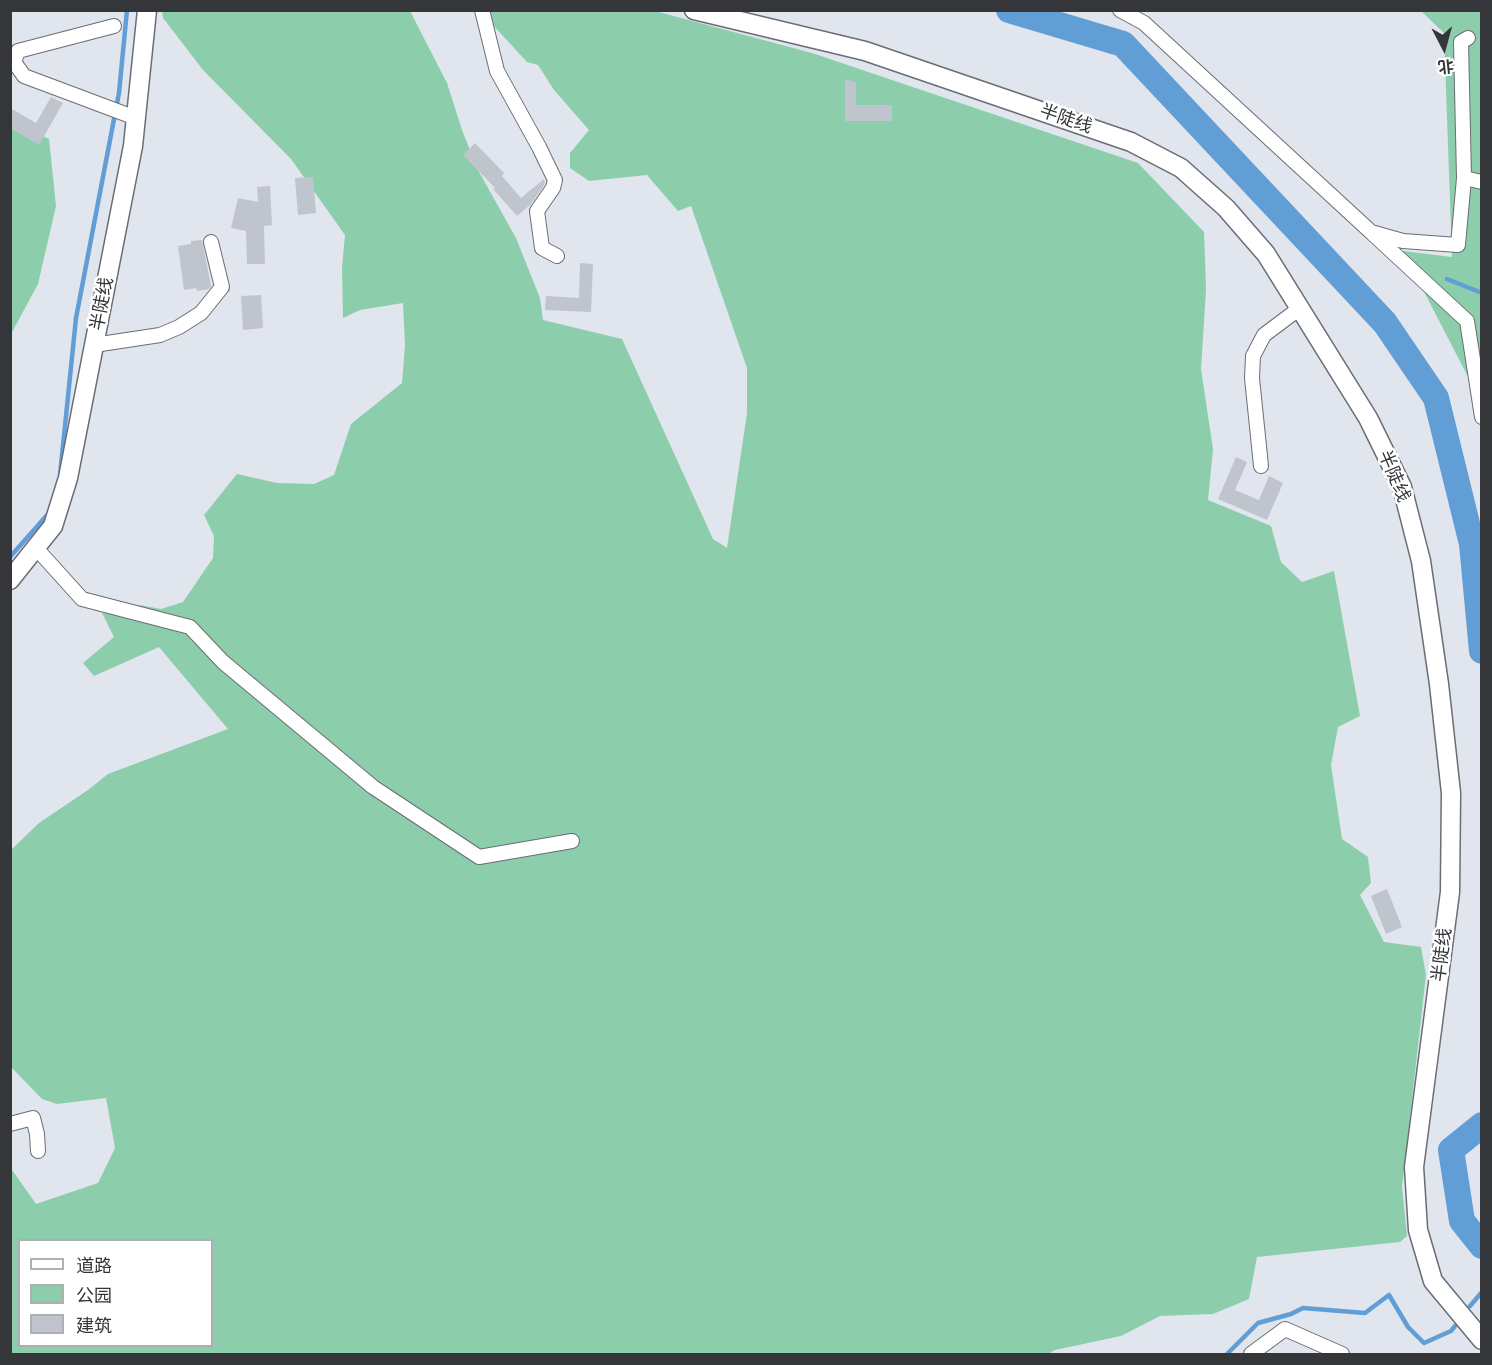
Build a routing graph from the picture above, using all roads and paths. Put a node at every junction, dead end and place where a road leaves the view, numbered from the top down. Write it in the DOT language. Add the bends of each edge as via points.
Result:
graph roads {
  1 [pos="147,10"];
  2 [pos="482,10"];
  3 [pos="694,10"];
  4 [pos="1120,10"];
  5 [pos="114,26"];
  6 [pos="1468,38"];
  7 [pos="130,116"];
  8 [pos="1464,178"];
  9 [pos="1482,182"];
  10 [pos="1371,232"];
  11 [pos="211,242"];
  12 [pos="557,256"];
  13 [pos="1300,308"];
  14 [pos="1467,321"];
  15 [pos="1482,321"];
  16 [pos="94,345"];
  17 [pos="1479,383"];
  18 [pos="1482,417"];
  19 [pos="1261,466"];
  20 [pos="36,548"];
  21 [pos="10,580"];
  22 [pos="572,841"];
  23 [pos="10,1124"];
  24 [pos="38,1151"];
  25 [pos="1482,1340"];
  26 [pos="1251,1354"];
  27 [pos="1342,1354"];
  1 -- 7 [label="street, 半陡线"];
  2 -- 12 [label="street" via="497,71 555,180 537,211 542,248"];
  3 -- 13 [label="street, 半陡线" via="865,51 1131,142 1181,168 1226,208 1266,254"];
  4 -- 10 [label="street" via="1144,23"];
  5 -- 7 [label="street" via="18,51 14,62 24,76"];
  6 -- 8 [label="street" via="1461,42"];
  7 -- 16 [label="street, 半陡线" via="133,146"];
  8 -- 9 [label="street"];
  8 -- 10 [label="street" via="1458,245 1403,241"];
  10 -- 14 [label="street"];
  11 -- 16 [label="street" via="222,287 201,314 160,335"];
  13 -- 19 [label="street" via="1264,335 1253,356"];
  13 -- 25 [label="street, 半陡线" via="1368,418 1402,487 1421,561 1451,804 1450,892 1414,1167 1418,1230 1433,1281"];
  14 -- 15 [label="street"];
  14 -- 17 [label="street"];
  16 -- 20 [label="street, 半陡线" via="68,478 53,526"];
  17 -- 18 [label="street"];
  20 -- 21 [label="street, 半陡线"];
  20 -- 22 [label="street" via="82,599 190,627 223,662 373,787 479,857"];
  23 -- 24 [label="street" via="33,1118"];
  26 -- 27 [label="street" via="1285,1329"];
}
